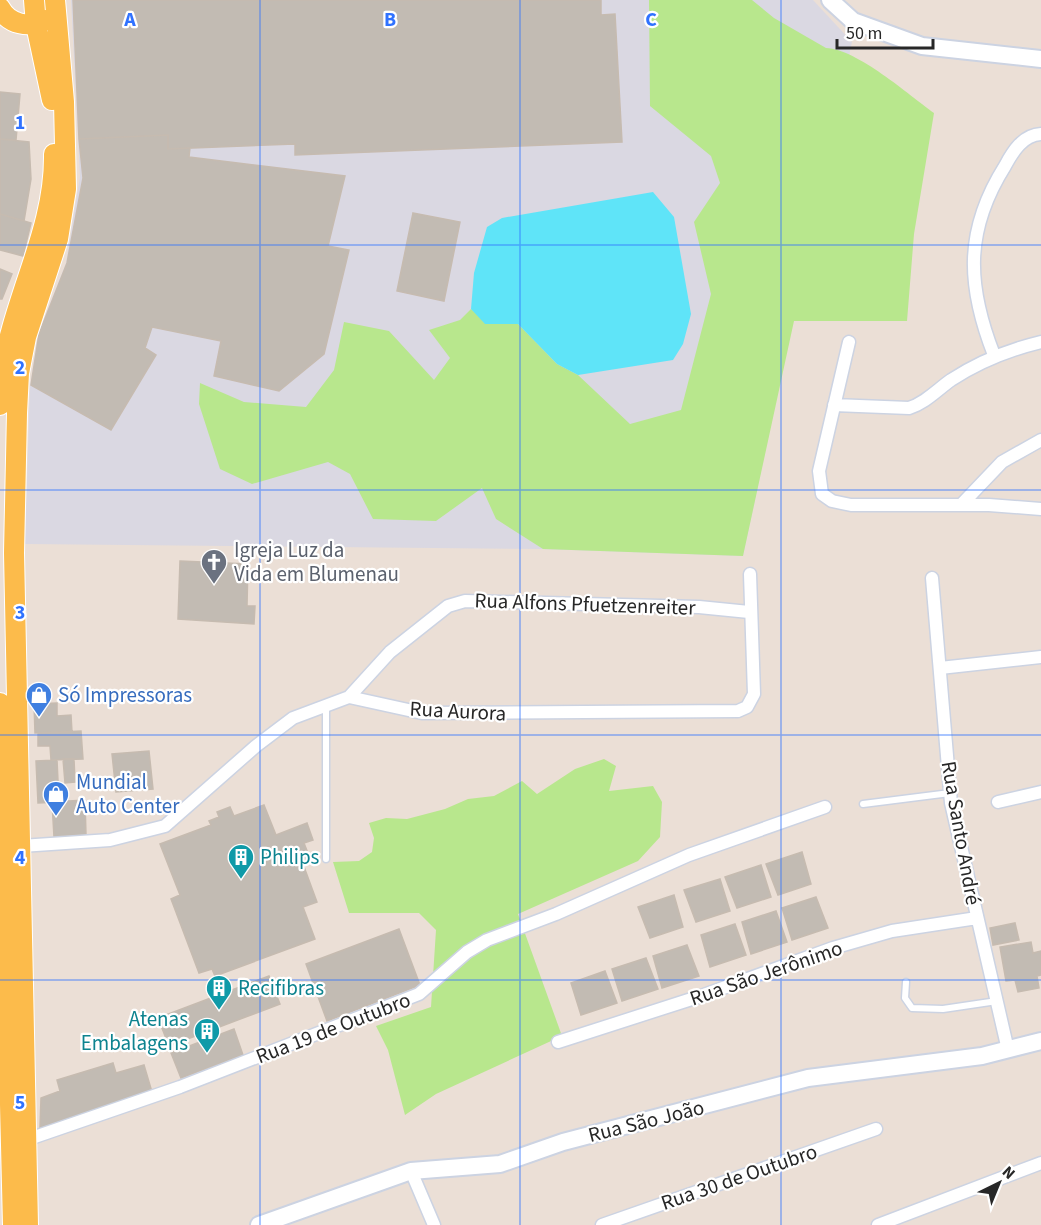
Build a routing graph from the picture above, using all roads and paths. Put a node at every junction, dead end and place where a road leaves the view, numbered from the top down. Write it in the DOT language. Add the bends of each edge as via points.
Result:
graph roads {
  1 [pos="34,0"];
  2 [pos="830,0"];
  3 [pos="55,7"];
  4 [pos="0,8"];
  5 [pos="36,25"];
  6 [pos="1041,59"];
  7 [pos="1041,134"];
  8 [pos="849,342"];
  9 [pos="1041,342"];
  10 [pos="994,356"];
  11 [pos="0,405"];
  12 [pos="834,405"];
  13 [pos="1041,440"];
  14 [pos="961,505"];
  15 [pos="1041,509"];
  16 [pos="750,574"];
  17 [pos="932,578"];
  18 [pos="749,612"];
  19 [pos="1041,657"];
  20 [pos="940,668"];
  21 [pos="349,697"];
  22 [pos="0,703"];
  23 [pos="326,705"];
  24 [pos="1041,792"];
  25 [pos="950,793"];
  26 [pos="998,802"];
  27 [pos="863,804"];
  28 [pos="825,807"];
  29 [pos="21,846"];
  30 [pos="326,859"];
  31 [pos="977,918"];
  32 [pos="906,982"];
  33 [pos="997,1002"];
  34 [pos="1041,1041"];
  35 [pos="558,1042"];
  36 [pos="1008,1050"];
  37 [pos="876,1130"];
  38 [pos="26,1140"];
  39 [pos="1041,1163"];
  40 [pos="411,1170"];
  41 [pos="13,1225"];
  42 [pos="28,1225"];
  43 [pos="258,1225"];
  44 [pos="434,1225"];
  45 [pos="602,1225"];
  46 [pos="878,1225"];
  1 -- 5 [label="main road"];
  2 -- 6 [label="street" via="853,21 922,46"];
  3 -- 5 [label="main road"];
  3 -- 29 [label="main road" via="64,102 66,189 58,239 26,337 19,373"];
  4 -- 5 [label="main road" via="10,19"];
  5 -- 11 [label="main road" via="52,101 54,166 37,255 6,349"];
  7 -- 10 [label="street" via="1022,142 993,184 974,243 976,301"];
  8 -- 12 [label="street"];
  9 -- 10 [label="street"];
  10 -- 12 [label="street" via="909,408"];
  12 -- 14 [label="street" via="819,471 822,495 851,505"];
  13 -- 14 [label="street" via="1002,462"];
  14 -- 15 [label="street"];
  16 -- 18 [label="street"];
  17 -- 20 [label="street, Rua Santo André"];
  18 -- 21 [label="street, Rua Alfons Pfuetzenreiter" via="699,607 465,601 448,606 390,652"];
  18 -- 21 [label="street, Rua Aurora" via="754,694 747,707 738,711 422,713"];
  19 -- 20 [label="street"];
  20 -- 25 [label="street, Rua Santo André"];
  21 -- 23 [label="street"];
  22 -- 41 [label="main road"];
  23 -- 29 [label="street" via="293,718 165,826 110,840"];
  23 -- 30 [label="lane"];
  24 -- 26 [label="street"];
  25 -- 27 [label="lane"];
  25 -- 31 [label="street, Rua Santo André"];
  28 -- 38 [label="street, Rua 19 de Outubro" via="689,855 487,940 467,952 419,994 180,1087"];
  29 -- 38 [label="main road"];
  31 -- 33 [label="street, Rua Santo André"];
  31 -- 35 [label="street, Rua São Jerônimo" via="892,931 833,948"];
  32 -- 33 [label="lane" via="905,998 912,1008 943,1009"];
  33 -- 36 [label="street, Rua Santo André"];
  34 -- 36 [label="street, Rua São João"];
  36 -- 40 [label="street, Rua São João" via="808,1078 563,1142 500,1164"];
  37 -- 45 [label="street, Rua 30 de Outubro"];
  38 -- 42 [label="main road"];
  39 -- 46 [label="street"];
  40 -- 43 [label="street, Rua São João"];
  40 -- 44 [label="street"];
}
